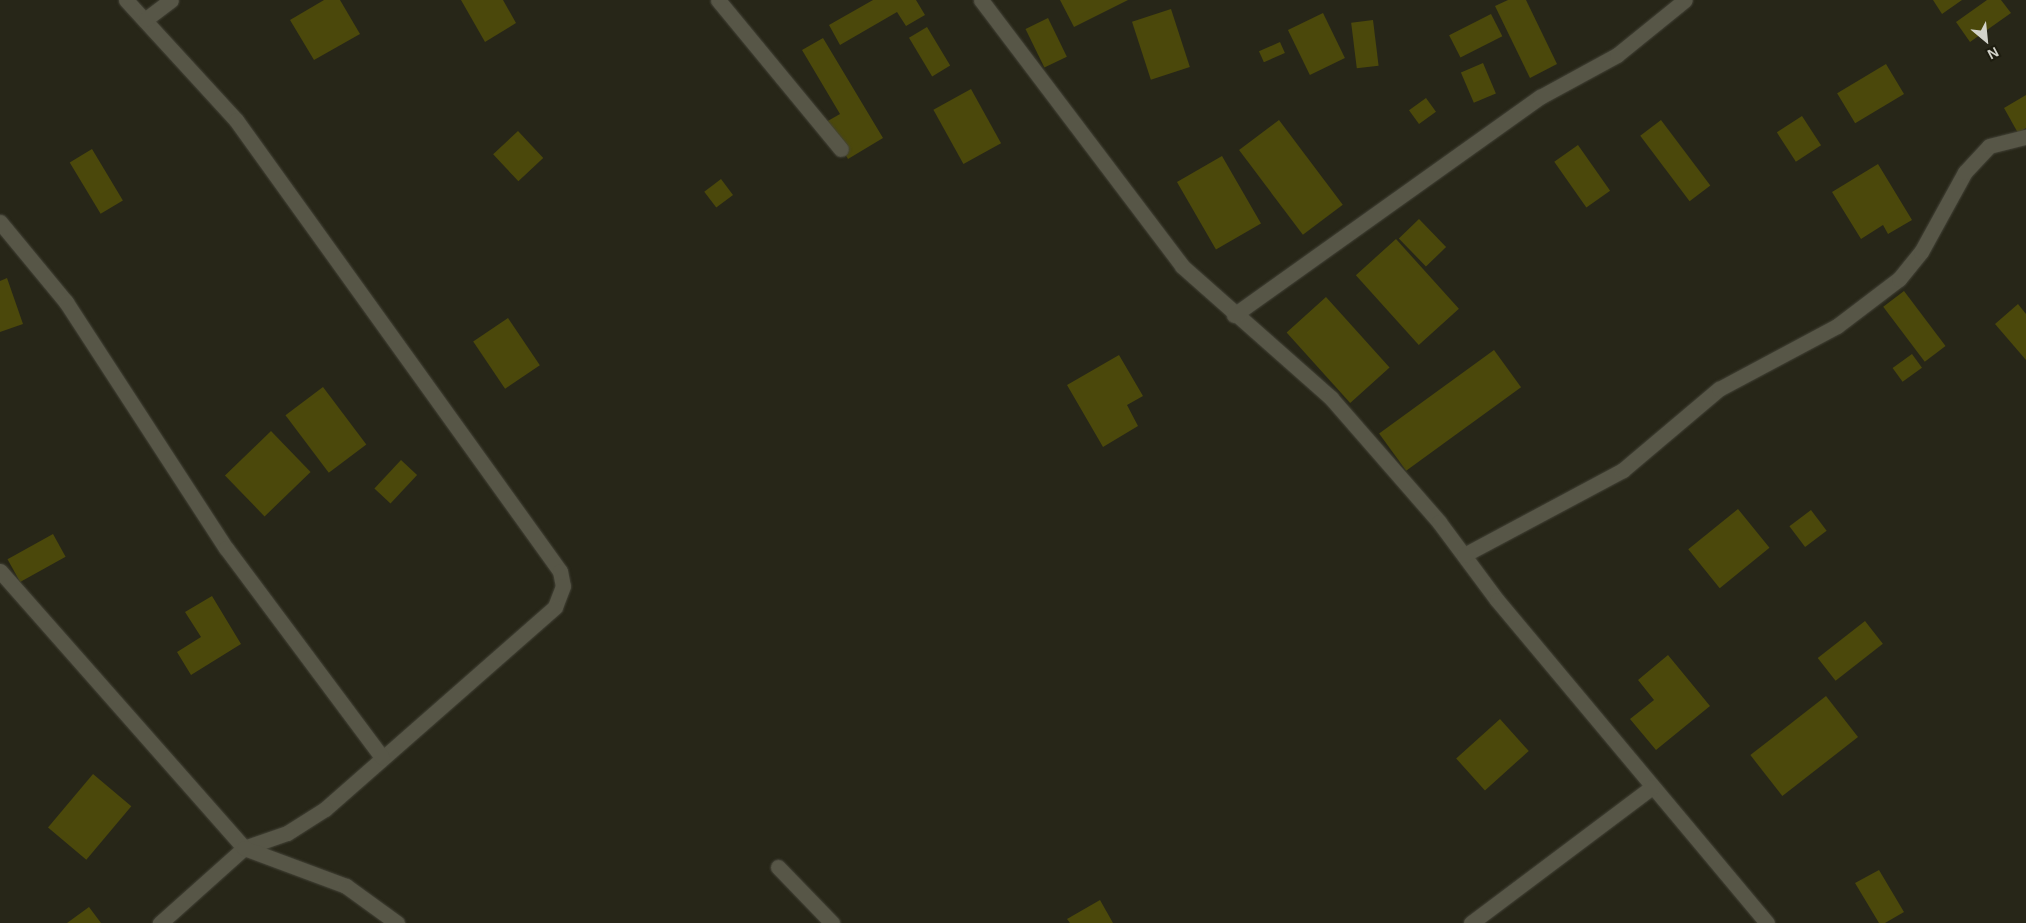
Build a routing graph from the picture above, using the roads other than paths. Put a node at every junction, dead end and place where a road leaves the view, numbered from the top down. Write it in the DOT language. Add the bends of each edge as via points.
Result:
graph roads {
  1 [pos="126,0"];
  2 [pos="171,0"];
  3 [pos="718,0"];
  4 [pos="981,0"];
  5 [pos="1685,0"];
  6 [pos="146,19"];
  7 [pos="2026,137"];
  8 [pos="841,149"];
  9 [pos="0,222"];
  10 [pos="1234,315"];
  11 [pos="1464,555"];
  12 [pos="0,571"];
  13 [pos="382,757"];
  14 [pos="1652,787"];
  15 [pos="244,848"];
  16 [pos="778,867"];
  17 [pos="160,923"];
  18 [pos="397,923"];
  19 [pos="832,923"];
  20 [pos="1471,923"];
  21 [pos="1767,923"];
  1 -- 6 [label="street"];
  2 -- 6 [label="street"];
  3 -- 8 [label="street"];
  4 -- 10 [label="street" via="1182,266"];
  5 -- 10 [label="street" via="1617,55 1540,97"];
  6 -- 13 [label="street" via="236,120 560,571 563,586 555,607"];
  7 -- 11 [label="street" via="1989,146 1965,172 1921,252 1899,279 1837,326 1719,389 1623,470"];
  9 -- 13 [label="street" via="66,302 226,548"];
  10 -- 11 [label="street" via="1331,398"];
  11 -- 14 [label="street"];
  12 -- 15 [label="street"];
  13 -- 15 [label="street" via="325,809 288,833"];
  14 -- 20 [label="street"];
  14 -- 21 [label="street"];
  15 -- 17 [label="street"];
  15 -- 18 [label="street" via="346,886"];
  16 -- 19 [label="street"];
}
